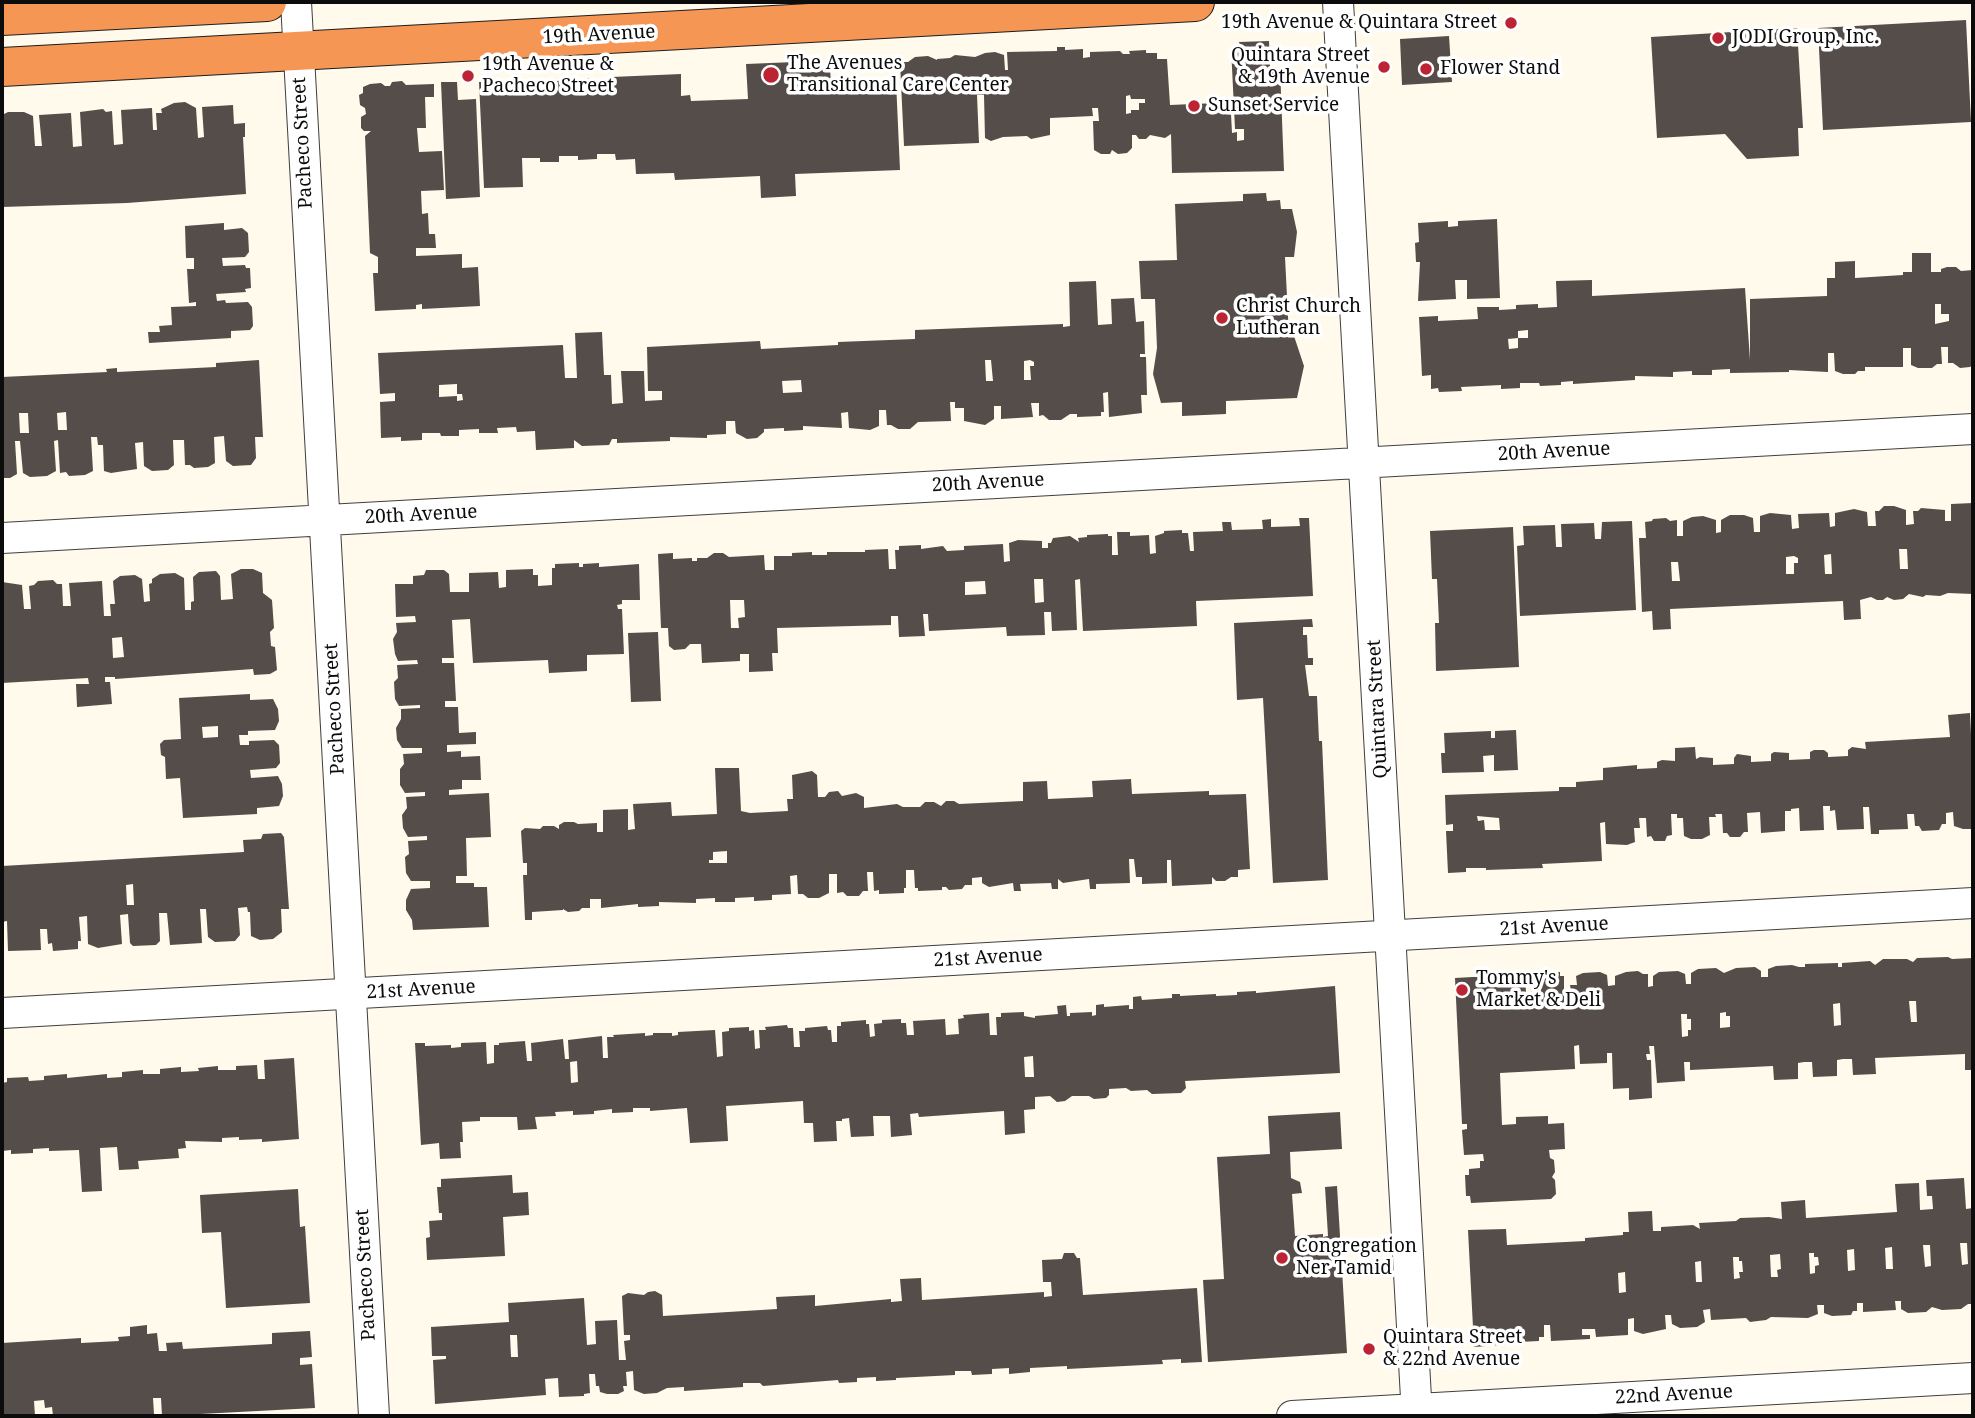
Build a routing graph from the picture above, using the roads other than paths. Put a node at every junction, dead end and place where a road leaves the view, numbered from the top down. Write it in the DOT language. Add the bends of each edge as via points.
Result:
graph roads {
  1 [pos="267,2"];
  2 [pos="296,2"];
  3 [pos="1195,2"];
  4 [pos="1338,2"];
  5 [pos="2,16"];
  6 [pos="298,51"];
  7 [pos="2,67"];
  8 [pos="1973,429"];
  9 [pos="1363,463"];
  10 [pos="324,520"];
  11 [pos="2,538"];
  12 [pos="1973,904"];
  13 [pos="1390,936"];
  14 [pos="351,993"];
  15 [pos="2,1013"];
  16 [pos="1973,1378"];
  17 [pos="1416,1413"];
  18 [pos="374,1416"];
  19 [pos="1292,1416"];
  1 -- 5 [label="highway"];
  2 -- 6 [label="street, Pacheco Street"];
  3 -- 6 [label="highway, 19th Avenue"];
  4 -- 9 [label="street, Quintara Street"];
  6 -- 7 [label="highway, 19th Avenue"];
  6 -- 10 [label="street, Pacheco Street"];
  8 -- 9 [label="street, 20th Avenue"];
  9 -- 10 [label="street, 20th Avenue"];
  9 -- 13 [label="street, Quintara Street"];
  10 -- 11 [label="street, 20th Avenue"];
  10 -- 14 [label="street, Pacheco Street"];
  12 -- 13 [label="street, 21st Avenue"];
  13 -- 14 [label="street, 21st Avenue"];
  13 -- 17 [label="street, Quintara Street"];
  14 -- 15 [label="street, 21st Avenue"];
  14 -- 18 [label="street, Pacheco Street"];
  16 -- 17 [label="street, 22nd Avenue"];
  17 -- 19 [label="street, 22nd Avenue"];
}
